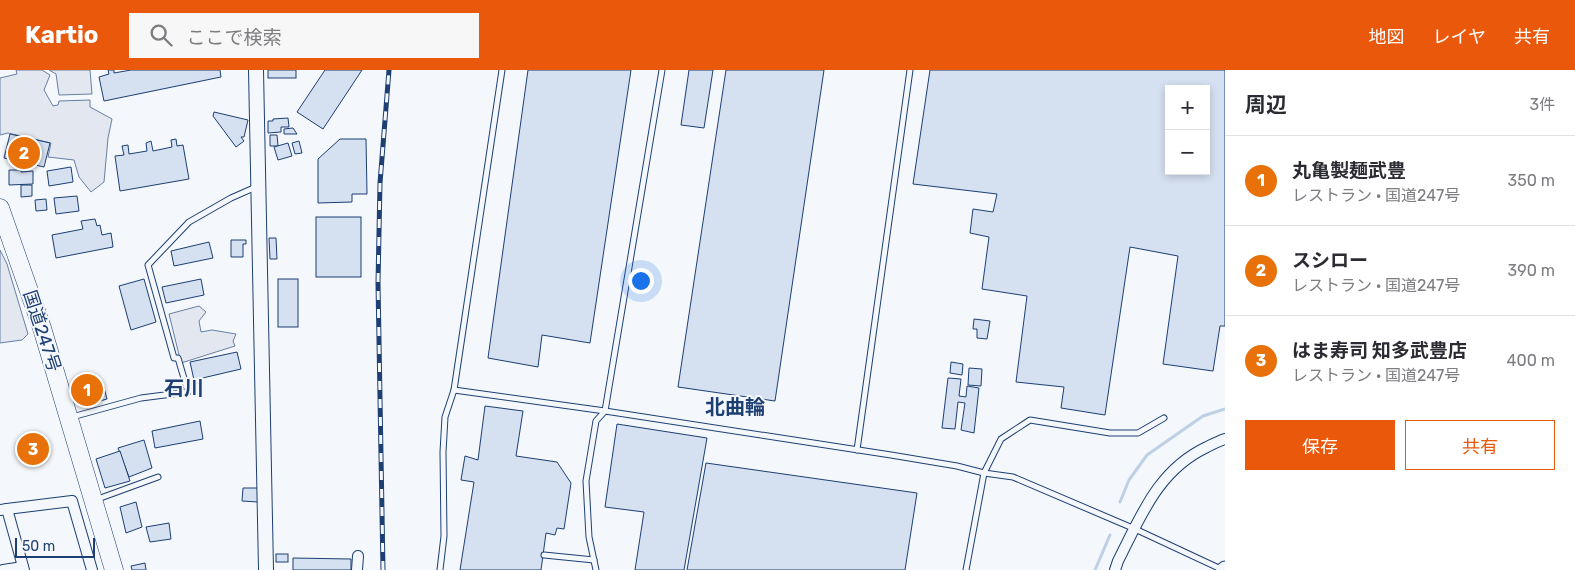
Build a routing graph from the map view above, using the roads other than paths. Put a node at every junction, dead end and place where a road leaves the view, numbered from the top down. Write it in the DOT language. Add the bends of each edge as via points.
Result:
graph roads {
  1 [pos="256,70"];
  2 [pos="502,70"];
  3 [pos="662,70"];
  4 [pos="910,70"];
  5 [pos="259,186"];
  6 [pos="0,208"];
  7 [pos="454,390"];
  8 [pos="605,411"];
  9 [pos="69,417"];
  10 [pos="1164,418"];
  11 [pos="1225,440"];
  12 [pos="857,450"];
  13 [pos="984,473"];
  14 [pos="158,477"];
  15 [pos="93,501"];
  16 [pos="4,509"];
  17 [pos="1135,529"];
  18 [pos="544,555"];
  19 [pos="358,556"];
  20 [pos="594,560"];
  21 [pos="23,569"];
  22 [pos="4,570"];
  23 [pos="92,570"];
  24 [pos="114,570"];
  25 [pos="266,570"];
  26 [pos="357,570"];
  27 [pos="440,570"];
  28 [pos="596,570"];
  29 [pos="966,570"];
  30 [pos="1115,570"];
  31 [pos="1224,570"];
  1 -- 5 [label="street"];
  2 -- 7 [label="lane"];
  3 -- 8 [label="lane"];
  4 -- 12 [label="lane"];
  5 -- 9 [label="lane" via="189,222 148,265 174,358 178,358 188,392 141,398"];
  5 -- 25 [label="street"];
  6 -- 9 [label="highway, 国道247号"];
  7 -- 8 [label="lane"];
  7 -- 27 [label="lane" via="445,417 444,536"];
  8 -- 12 [label="lane"];
  8 -- 20 [label="lane" via="596,421 586,481 589,537"];
  9 -- 15 [label="highway, 国道247号"];
  10 -- 13 [label="lane" via="1138,433 1110,433 1030,420 1001,439"];
  11 -- 17 [label="street" via="1195,452 1176,467 1153,494"];
  12 -- 13 [label="lane"];
  13 -- 17 [label="lane" via="1013,477"];
  13 -- 29 [label="lane"];
  14 -- 15 [label="lane"];
  15 -- 24 [label="highway, 国道247号"];
  16 -- 21 [label="street"];
  16 -- 23 [label="street" via="72,501"];
  17 -- 30 [label="street"];
  17 -- 31 [label="lane"];
  18 -- 20 [label="lane"];
  19 -- 26 [label="street"];
  20 -- 28 [label="lane"];
  21 -- 22 [label="street"];
}
